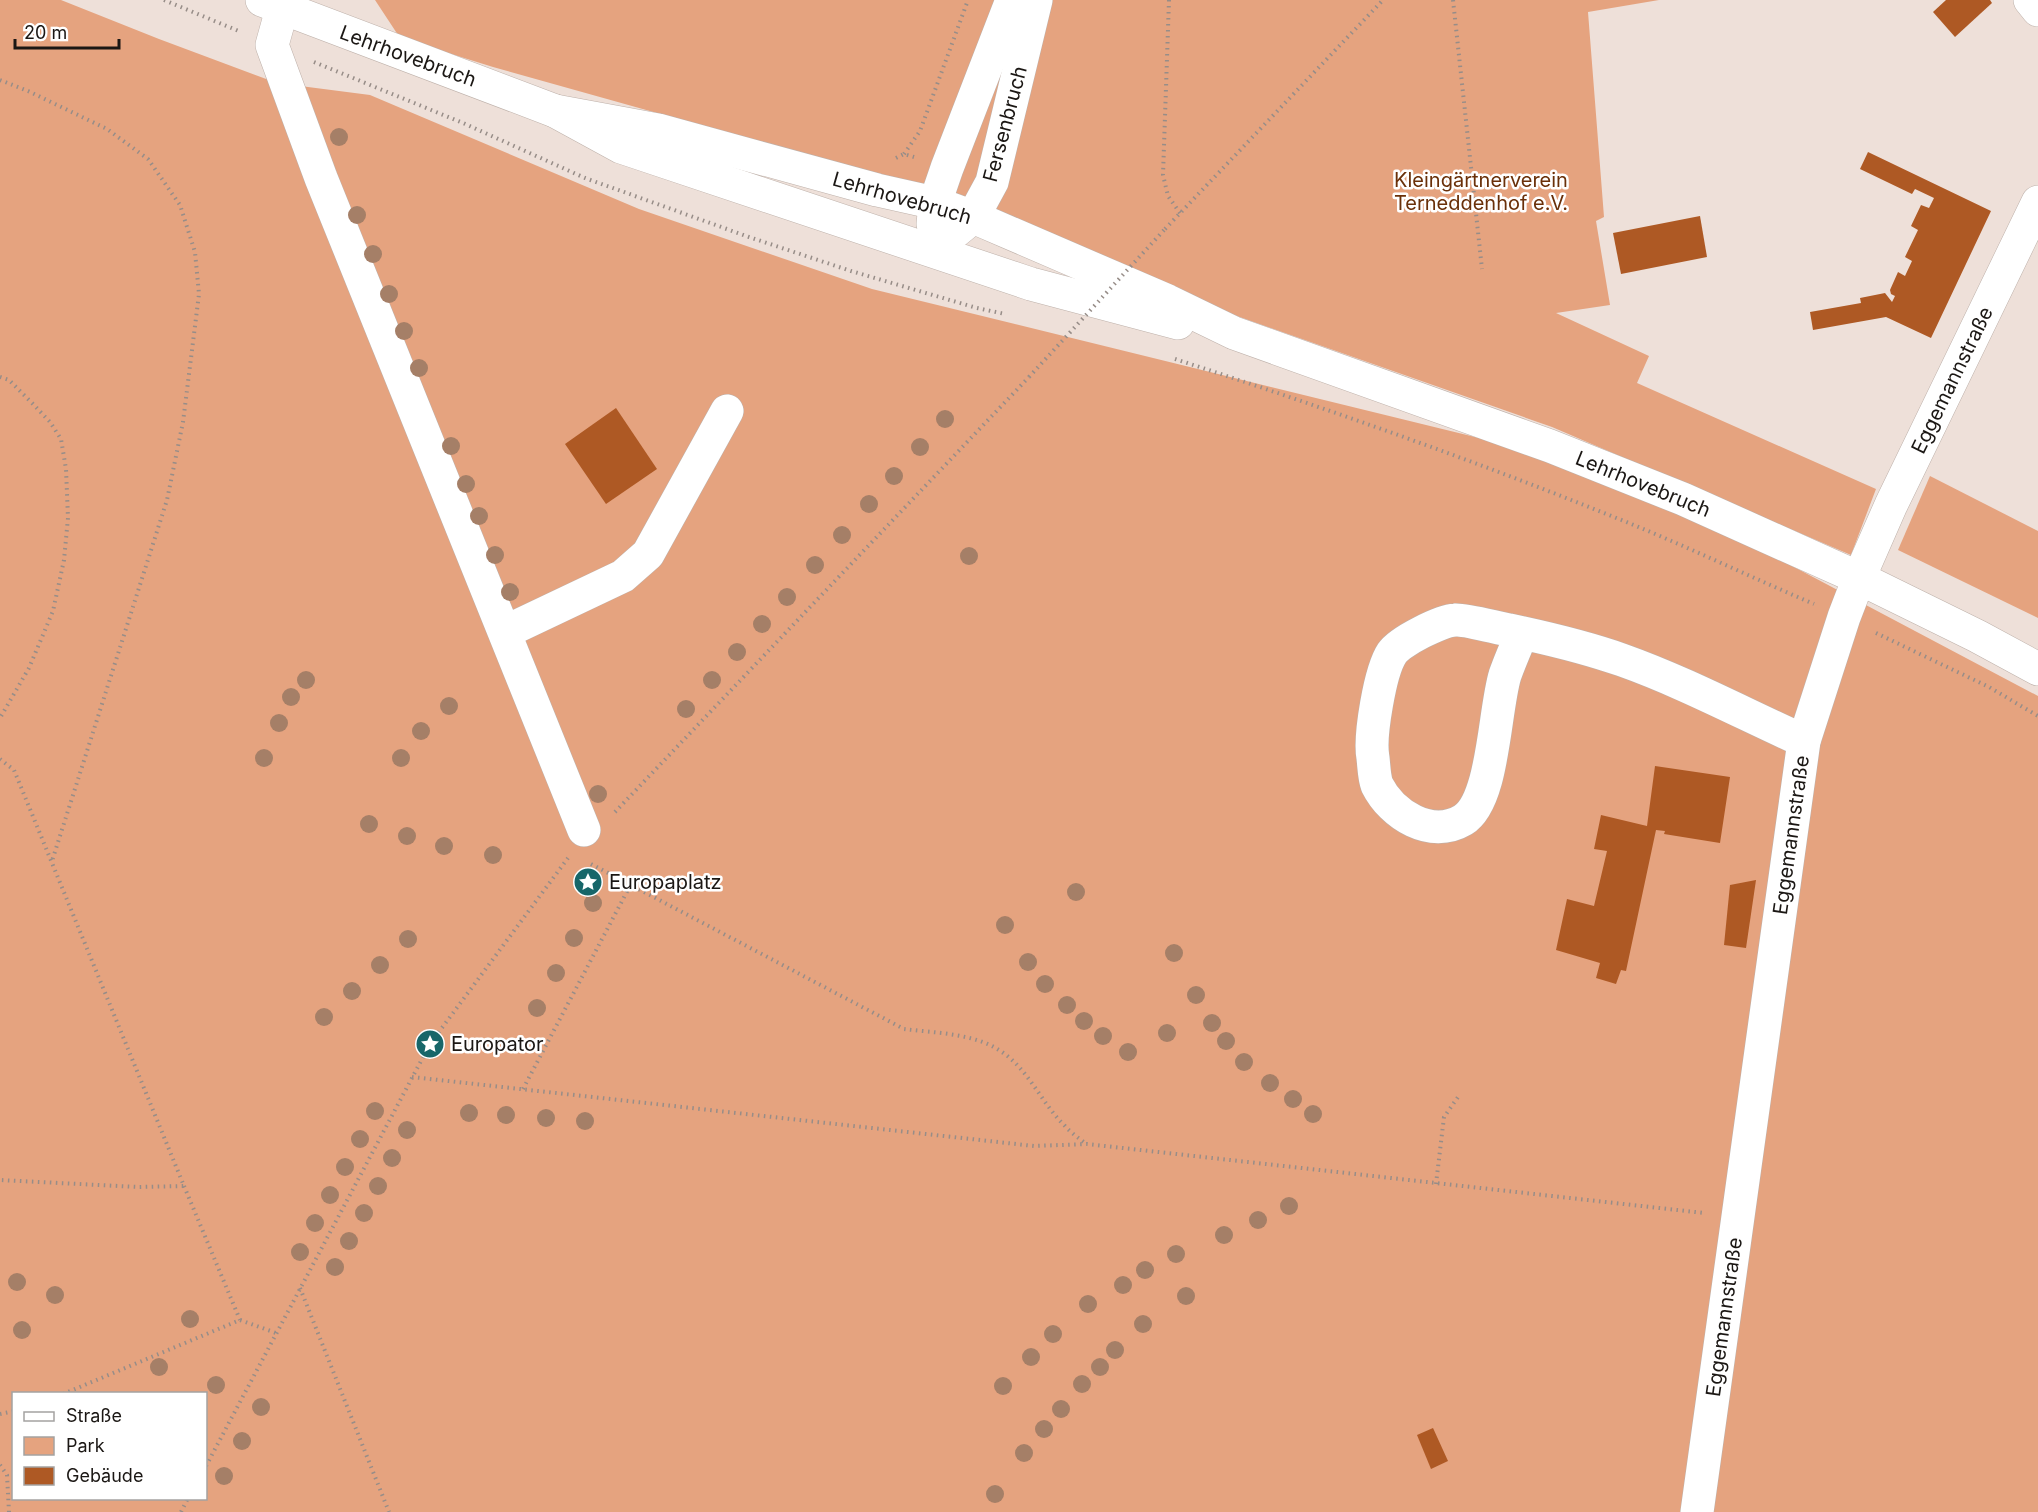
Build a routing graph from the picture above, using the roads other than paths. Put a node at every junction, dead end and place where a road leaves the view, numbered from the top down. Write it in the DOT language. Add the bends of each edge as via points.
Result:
graph roads {
  1 [pos="1012,0"];
  2 [pos="1036,0"];
  3 [pos="2030,0"];
  4 [pos="272,4"];
  5 [pos="2038,10"];
  6 [pos="555,111"];
  7 [pos="2038,202"];
  8 [pos="936,203"];
  9 [pos="973,217"];
  10 [pos="931,250"];
  11 [pos="1234,333"];
  12 [pos="727,411"];
  13 [pos="1859,578"];
  14 [pos="505,632"];
  15 [pos="1522,633"];
  16 [pos="2038,669"];
  17 [pos="1804,741"];
  18 [pos="584,830"];
  19 [pos="1697,1512"];
  1 -- 8 [label="street, Fersenbruch"];
  2 -- 9 [label="street, Fersenbruch" via="992,182"];
  3 -- 5 [label="street"];
  4 -- 6 [label="street, Lehrhovebruch"];
  4 -- 14 [label="street" via="272,45 321,178"];
  6 -- 8 [label="street, Lehrhovebruch" via="658,130"];
  6 -- 10 [label="street, Lehrhovebruch" via="621,147"];
  7 -- 13 [label="street, Eggemannstraße"];
  8 -- 9 [label="street, Lehrhovebruch"];
  8 -- 10 [label="street, Fersenbruch"];
  9 -- 10 [label="street, Fersenbruch"];
  9 -- 11 [label="street, Lehrhovebruch"];
  10 -- 11 [label="street, Lehrhovebruch" via="1031,284 1169,321"];
  11 -- 13 [label="street, Lehrhovebruch" via="1550,446 1683,499"];
  12 -- 14 [label="street" via="648,554 623,576"];
  13 -- 16 [label="street, Lehrhovebruch"];
  13 -- 17 [label="street, Eggemannstraße"];
  14 -- 18 [label="street"];
  15 -- 15 [label="street" via="1456,620 1423,630 1392,652 1379,684 1372,752 1377,784 1393,807 1418,824 1440,828 1464,820 1480,801 1488,777 1505,675"];
  15 -- 17 [label="street" via="1623,661"];
  17 -- 19 [label="street, Eggemannstraße"];
}
